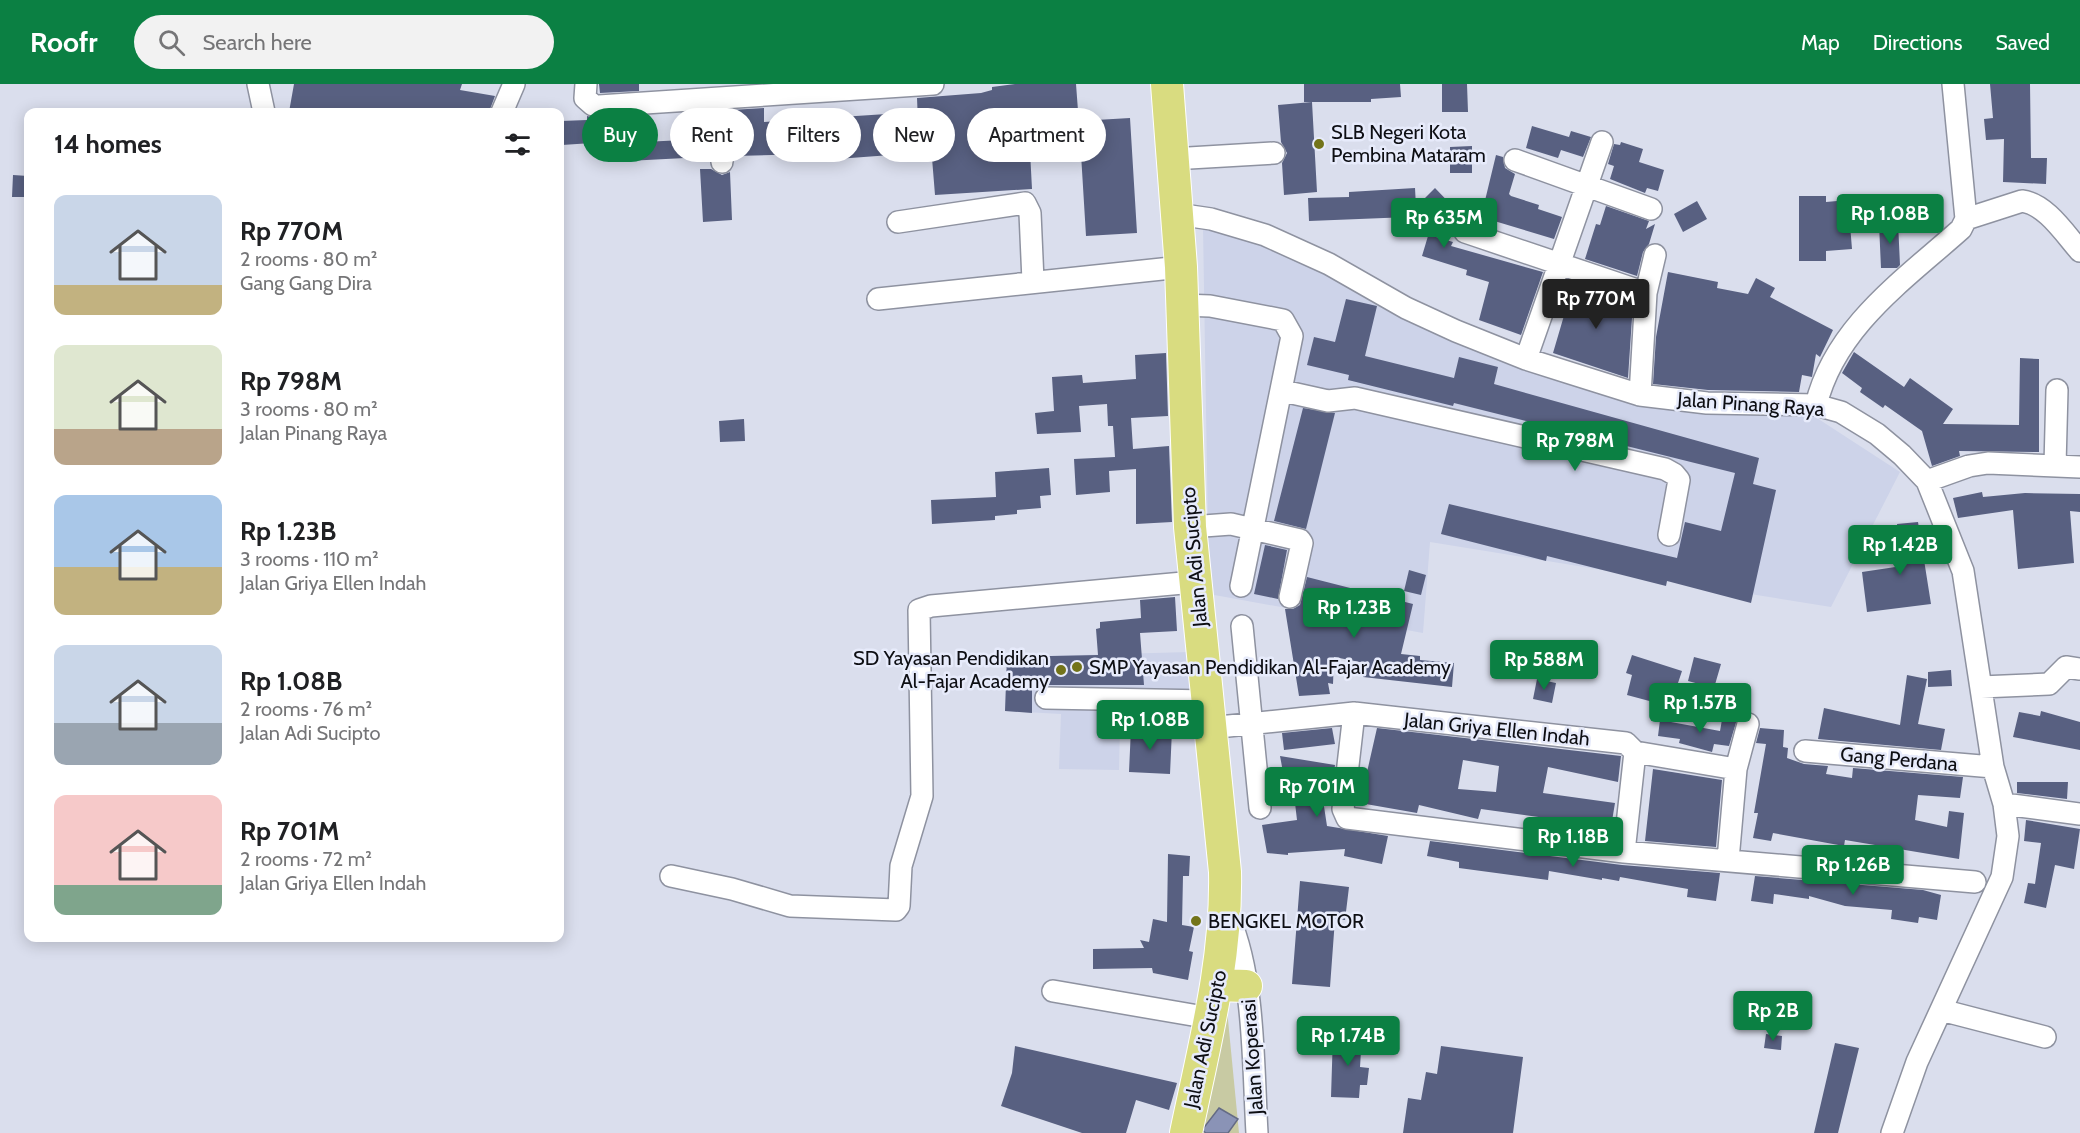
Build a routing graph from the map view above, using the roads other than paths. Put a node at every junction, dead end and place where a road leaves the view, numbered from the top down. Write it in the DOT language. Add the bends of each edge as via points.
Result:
graph roads {
  1 [pos="258,84"];
  2 [pos="513,84"];
  3 [pos="586,84"];
  4 [pos="933,84"];
  5 [pos="1167,84"];
  6 [pos="1953,84"];
  7 [pos="717,100"];
  8 [pos="263,108"];
  9 [pos="504,108"];
  10 [pos="718,108"];
  11 [pos="1602,142"];
  12 [pos="1274,153"];
  13 [pos="1191,158"];
  14 [pos="1515,160"];
  15 [pos="1587,186"];
  16 [pos="1651,208"];
  17 [pos="1195,216"];
  18 [pos="1966,219"];
  19 [pos="898,222"];
  20 [pos="1465,232"];
  21 [pos="2080,251"];
  22 [pos="1655,255"];
  23 [pos="1560,265"];
  24 [pos="1180,267"];
  25 [pos="1033,281"];
  26 [pos="1646,293"];
  27 [pos="878,299"];
  28 [pos="1196,306"];
  29 [pos="1526,359"];
  30 [pos="2057,390"];
  31 [pos="1283,391"];
  32 [pos="1640,395"];
  33 [pos="1816,405"];
  34 [pos="2055,465"];
  35 [pos="2080,467"];
  36 [pos="1927,481"];
  37 [pos="1207,525"];
  38 [pos="1251,528"];
  39 [pos="1670,535"];
  40 [pos="1194,582"];
  41 [pos="1241,586"];
  42 [pos="1290,597"];
  43 [pos="1242,626"];
  44 [pos="2080,669"];
  45 [pos="1981,687"];
  46 [pos="1046,698"];
  47 [pos="1354,713"];
  48 [pos="1228,720"];
  49 [pos="1748,724"];
  50 [pos="1805,750"];
  51 [pos="1635,752"];
  52 [pos="1993,767"];
  53 [pos="1736,769"];
  54 [pos="2004,804"];
  55 [pos="1260,808"];
  56 [pos="2080,814"];
  57 [pos="1624,852"];
  58 [pos="1728,860"];
  59 [pos="671,876"];
  60 [pos="1975,882"];
  61 [pos="1232,986"];
  62 [pos="1053,991"];
  63 [pos="1941,1010"];
  64 [pos="1210,1018"];
  65 [pos="2045,1037"];
  66 [pos="1186,1133"];
  67 [pos="1257,1133"];
  68 [pos="1892,1133"];
  1 -- 8 [label="street"];
  2 -- 9 [label="street"];
  3 -- 7 [label="street" via="585,98 593,105"];
  4 -- 7 [label="street"];
  5 -- 13 [label="highway, Jalan Adi Sucipto"];
  6 -- 18 [label="street"];
  7 -- 10 [label="street"];
  11 -- 15 [label="street"];
  12 -- 13 [label="street"];
  13 -- 17 [label="highway, Jalan Adi Sucipto"];
  14 -- 15 [label="street"];
  15 -- 16 [label="street"];
  15 -- 23 [label="street"];
  17 -- 24 [label="highway, Jalan Adi Sucipto"];
  17 -- 29 [label="street, Jalan Pinang Raya" via="1265,235 1329,264 1406,308"];
  18 -- 21 [label="street" via="2022,201 2030,202 2041,208"];
  18 -- 33 [label="street" via="1961,229 1861,319 1836,352 1822,379"];
  19 -- 25 [label="street" via="1025,203 1030,213"];
  20 -- 23 [label="street"];
  22 -- 26 [label="street"];
  23 -- 26 [label="street"];
  23 -- 29 [label="street"];
  24 -- 25 [label="street"];
  24 -- 28 [label="highway, Jalan Adi Sucipto"];
  25 -- 27 [label="street"];
  26 -- 32 [label="street"];
  28 -- 31 [label="street" via="1288,324 1292,347"];
  28 -- 37 [label="highway, Jalan Adi Sucipto"];
  29 -- 32 [label="street, Jalan Pinang Raya"];
  30 -- 34 [label="street"];
  31 -- 38 [label="street"];
  31 -- 39 [label="street" via="1328,401 1355,399 1665,469 1679,480"];
  32 -- 33 [label="street, Jalan Pinang Raya" via="1707,403"];
  33 -- 36 [label="street, Jalan Pinang Raya" via="1841,412 1877,434"];
  34 -- 35 [label="street"];
  34 -- 36 [label="street" via="1988,463"];
  36 -- 45 [label="street, Jalan Pinang Raya" via="1963,571"];
  37 -- 38 [label="street"];
  37 -- 40 [label="highway, Jalan Adi Sucipto"];
  38 -- 41 [label="street"];
  38 -- 42 [label="street" via="1302,543"];
  40 -- 48 [label="highway, Jalan Adi Sucipto"];
  40 -- 59 [label="street" via="919,610 922,796 901,866 896,910 790,906"];
  43 -- 48 [label="street"];
  44 -- 45 [label="street" via="2066,667 2049,684"];
  45 -- 52 [label="street, Jalan Pinang Raya"];
  46 -- 48 [label="street, Jalan Griya Ellen Indah"];
  47 -- 48 [label="street, Jalan Griya Ellen Indah"];
  47 -- 51 [label="street, Jalan Griya Ellen Indah" via="1626,743"];
  47 -- 57 [label="street" via="1343,809 1347,818"];
  48 -- 55 [label="street"];
  48 -- 61 [label="highway, Jalan Adi Sucipto" via="1225,872"];
  49 -- 53 [label="street"];
  50 -- 52 [label="street, Gang Perdana"];
  51 -- 53 [label="street, Jalan Griya Ellen Indah"];
  51 -- 57 [label="street"];
  52 -- 54 [label="street, Jalan Pinang Raya"];
  53 -- 58 [label="street"];
  54 -- 56 [label="street"];
  54 -- 63 [label="street, Jalan Pinang Raya" via="2008,836 2005,865"];
  57 -- 58 [label="street"];
  58 -- 60 [label="street"];
  61 -- 64 [label="highway, Jalan Adi Sucipto"];
  61 -- 67 [label="street, Jalan Koperasi"];
  62 -- 64 [label="street"];
  63 -- 65 [label="street"];
  63 -- 68 [label="street, Jalan Pinang Raya" via="1917,1062"];
  64 -- 66 [label="highway, Jalan Adi Sucipto"];
}
